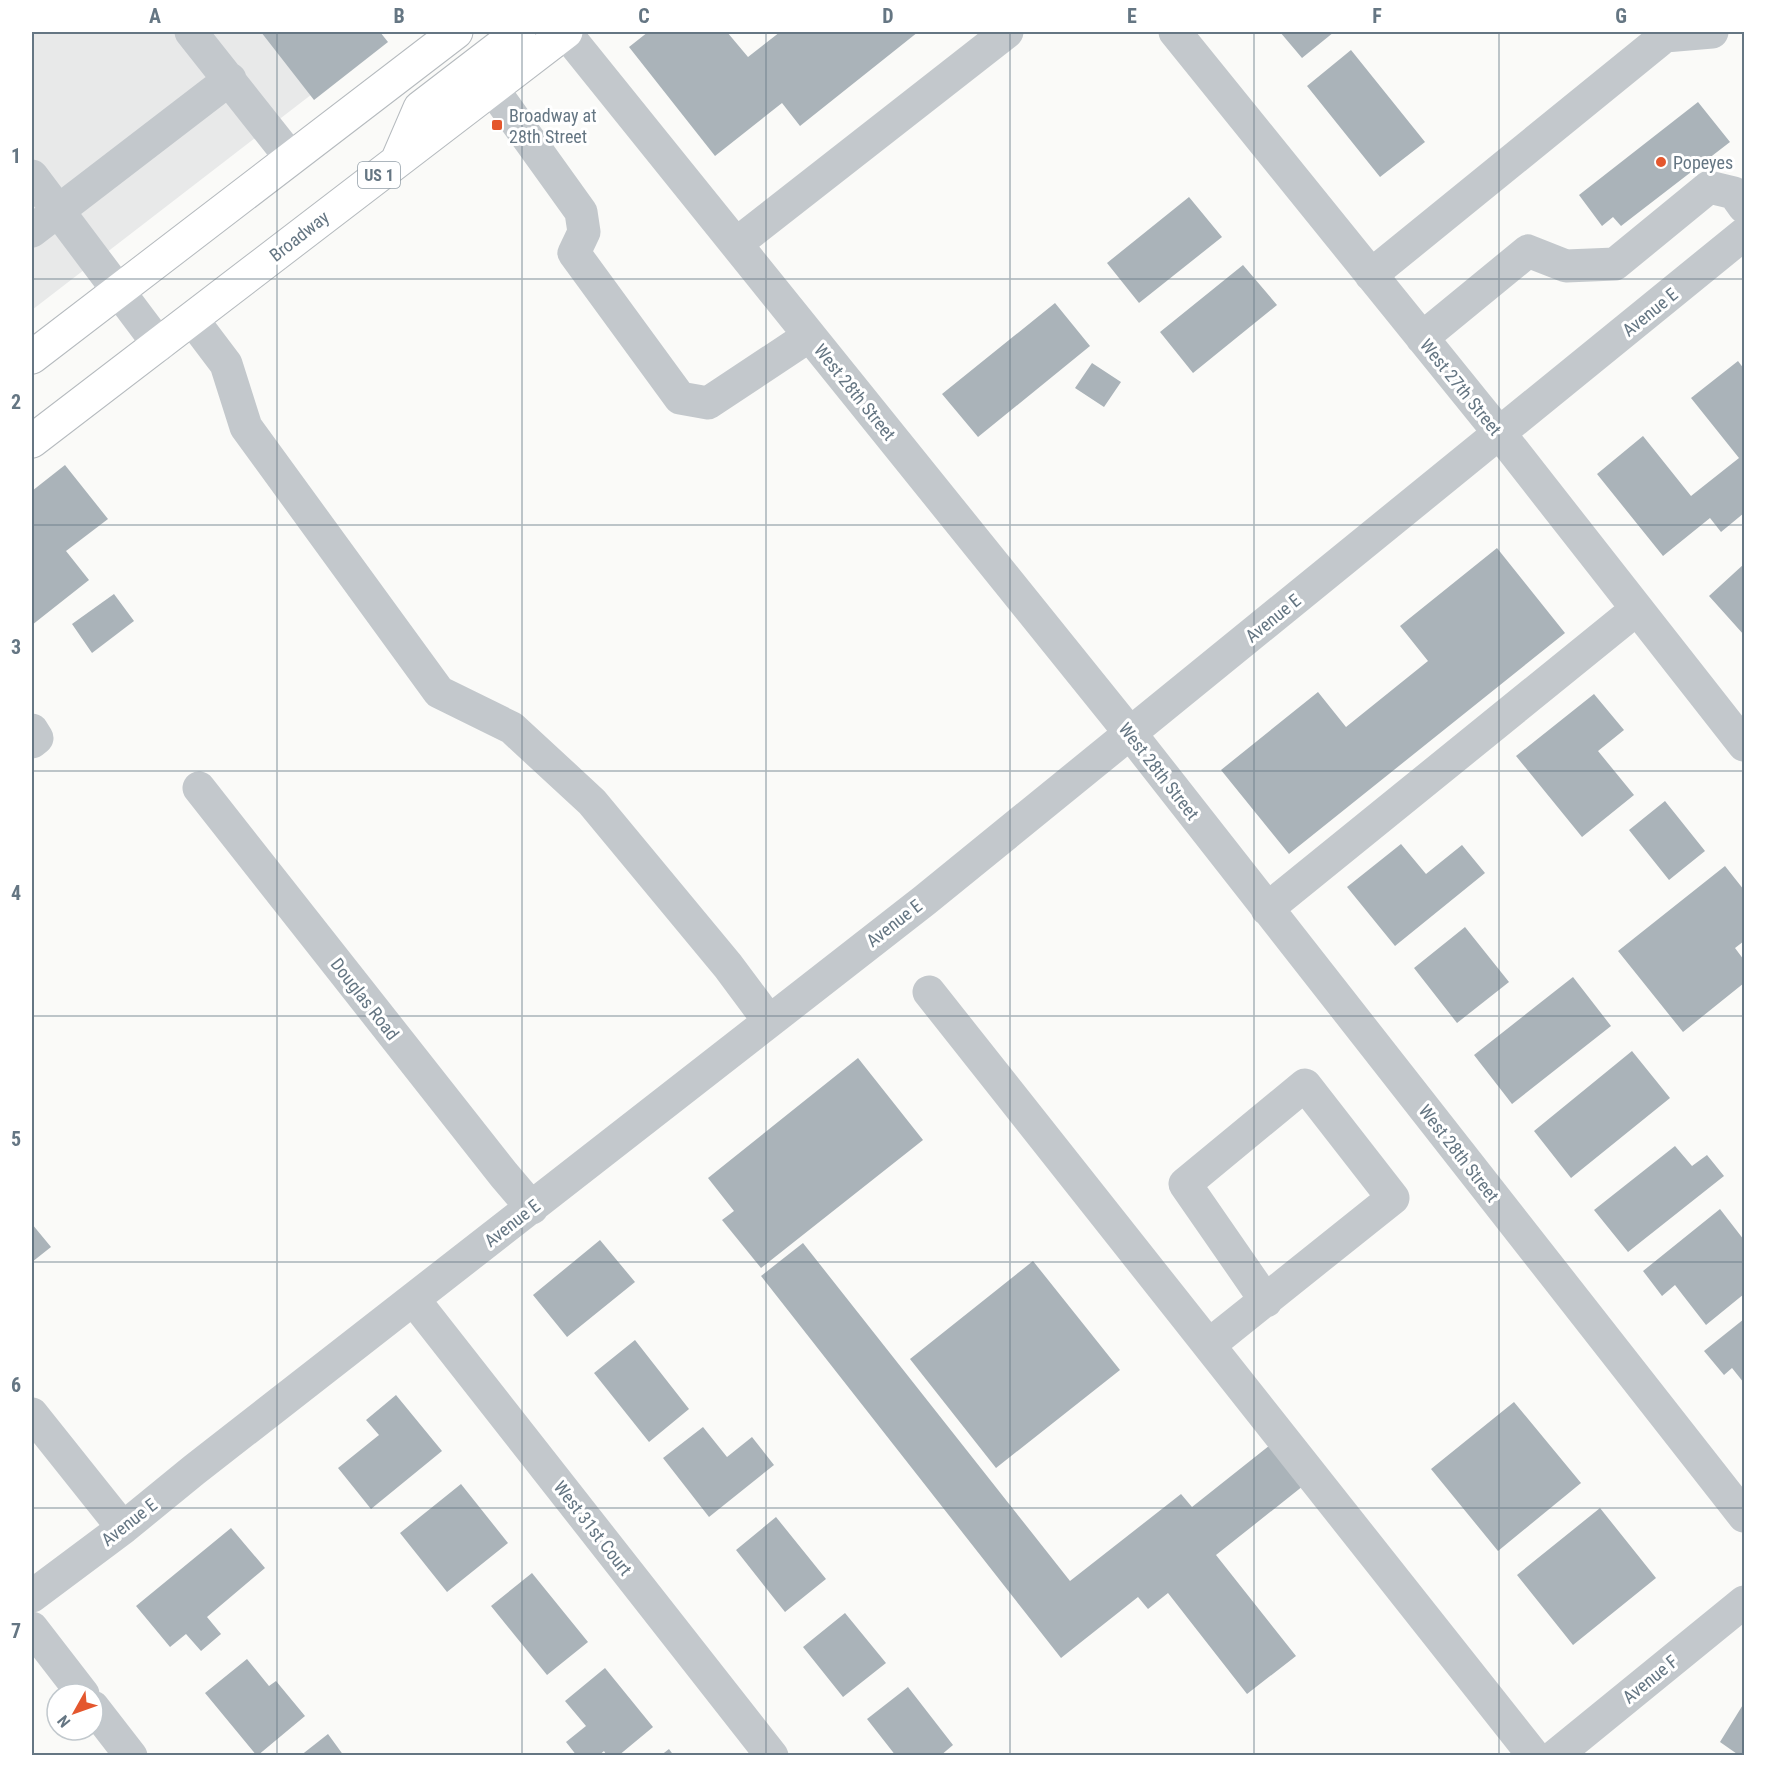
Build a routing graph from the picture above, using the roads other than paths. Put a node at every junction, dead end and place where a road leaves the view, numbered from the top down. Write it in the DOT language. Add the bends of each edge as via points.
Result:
graph roads {
  1 [pos="191,32"];
  2 [pos="456,32"];
  3 [pos="519,32"];
  4 [pos="565,32"];
  5 [pos="1007,32"];
  6 [pos="1175,32"];
  7 [pos="1712,32"];
  8 [pos="230,79"];
  9 [pos="492,88"];
  10 [pos="290,157"];
  11 [pos="397,160"];
  12 [pos="32,176"];
  13 [pos="1744,207"];
  14 [pos="58,210"];
  15 [pos="32,231"];
  16 [pos="1744,234"];
  17 [pos="736,244"];
  18 [pos="1371,275"];
  19 [pos="118,290"];
  20 [pos="192,319"];
  21 [pos="809,336"];
  22 [pos="1422,338"];
  23 [pos="159,345"];
  24 [pos="32,357"];
  25 [pos="1500,434"];
  26 [pos="32,441"];
  27 [pos="1637,609"];
  28 [pos="32,730"];
  29 [pos="1130,734"];
  30 [pos="32,742"];
  31 [pos="1744,745"];
  32 [pos="199,788"];
  33 [pos="1267,909"];
  34 [pos="929,992"];
  35 [pos="769,1022"];
  36 [pos="532,1208"];
  37 [pos="414,1300"];
  38 [pos="1266,1301"];
  39 [pos="1209,1344"];
  40 [pos="32,1414"];
  41 [pos="1744,1516"];
  42 [pos="123,1528"];
  43 [pos="32,1596"];
  44 [pos="1744,1602"];
  45 [pos="32,1628"];
  46 [pos="74,1682"];
  47 [pos="105,1722"];
  48 [pos="131,1755"];
  49 [pos="772,1755"];
  50 [pos="1534,1755"];
  51 [pos="1555,1755"];
  1 -- 8 [label="street"];
  2 -- 10 [label="main road"];
  3 -- 11 [label="main road" via="420,108"];
  4 -- 9 [label="main road, Broadway / US 1"];
  4 -- 17 [label="street, West 28th Street"];
  5 -- 17 [label="street"];
  6 -- 18 [label="street, West 27th Street"];
  7 -- 18 [label="street" via="1665,36"];
  8 -- 10 [label="street"];
  8 -- 14 [label="street"];
  9 -- 11 [label="main road, Broadway / US 1"];
  9 -- 21 [label="street" via="581,212 584,232 574,253 680,398 708,404"];
  10 -- 19 [label="main road"];
  11 -- 20 [label="main road, Broadway / US 1"];
  12 -- 14 [label="street"];
  13 -- 22 [label="street" via="1734,193 1709,188 1615,264 1566,266 1528,251"];
  14 -- 15 [label="street"];
  14 -- 19 [label="street"];
  16 -- 25 [label="street, Avenue E"];
  17 -- 21 [label="street, West 28th Street"];
  18 -- 22 [label="street, West 27th Street"];
  19 -- 23 [label="street"];
  19 -- 24 [label="main road"];
  20 -- 23 [label="main road, Broadway / US 1"];
  20 -- 35 [label="street" via="226,364 246,428 439,692 512,728 592,802 728,966"];
  21 -- 29 [label="street, West 28th Street"];
  22 -- 25 [label="street, West 27th Street"];
  23 -- 26 [label="main road, Broadway / US 1"];
  25 -- 27 [label="street, West 27th Street"];
  25 -- 29 [label="street, Avenue E"];
  27 -- 31 [label="street, West 27th Street"];
  27 -- 33 [label="street"];
  28 -- 30 [label="street" via="38,738"];
  29 -- 33 [label="street, West 28th Street"];
  29 -- 35 [label="street, Avenue E"];
  32 -- 36 [label="street, Douglas Road"];
  33 -- 41 [label="street, West 28th Street"];
  34 -- 39 [label="street"];
  35 -- 36 [label="street, Avenue E"];
  36 -- 37 [label="street, Avenue E"];
  37 -- 42 [label="street, Avenue E"];
  37 -- 49 [label="street, West 31st Court"];
  38 -- 38 [label="street" via="1393,1198 1305,1084 1185,1185"];
  38 -- 39 [label="street"];
  39 -- 50 [label="street"];
  40 -- 42 [label="street"];
  42 -- 43 [label="street, Avenue E"];
  44 -- 51 [label="street, Avenue F"];
  45 -- 46 [label="street"];
  47 -- 48 [label="street"];
}
